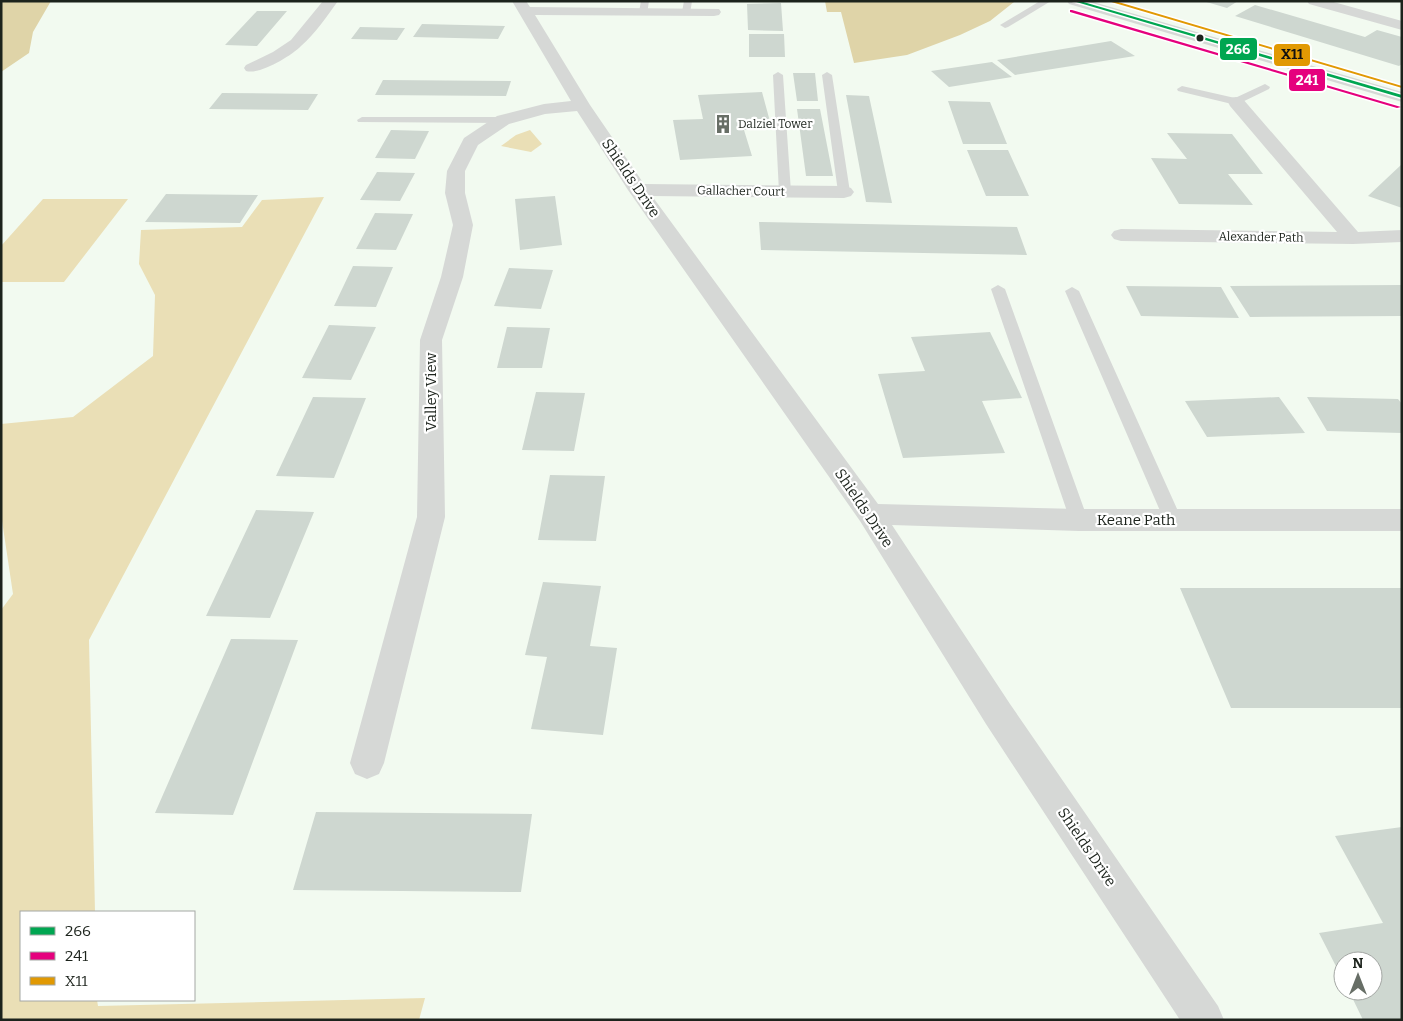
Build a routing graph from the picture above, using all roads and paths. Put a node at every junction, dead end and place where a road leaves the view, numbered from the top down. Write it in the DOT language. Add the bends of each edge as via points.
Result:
graph roads {
  1 [pos="331,1"];
  2 [pos="1047,1"];
  3 [pos="1074,1"];
  4 [pos="1118,1"];
  5 [pos="1315,5"];
  6 [pos="522,6"];
  7 [pos="644,6"];
  8 [pos="688,6"];
  9 [pos="714,12"];
  10 [pos="1005,25"];
  11 [pos="1402,26"];
  12 [pos="252,68"];
  13 [pos="826,74"];
  14 [pos="778,75"];
  15 [pos="1402,82"];
  16 [pos="1266,88"];
  17 [pos="1182,89"];
  18 [pos="1402,97"];
  19 [pos="1236,102"];
  20 [pos="582,105"];
  21 [pos="362,120"];
  22 [pos="503,120"];
  23 [pos="638,190"];
  24 [pos="785,192"];
  25 [pos="844,192"];
  26 [pos="1121,235"];
  27 [pos="1402,236"];
  28 [pos="1353,238"];
  29 [pos="998,289"];
  30 [pos="1072,291"];
  31 [pos="870,514"];
  32 [pos="1079,520"];
  33 [pos="1173,520"];
  34 [pos="1402,520"];
  35 [pos="367,763"];
  36 [pos="1204,1020"];
  1 -- 12 [label="street" via="296,44"];
  2 -- 10 [label="lane"];
  3 -- 18 [label="street"];
  4 -- 15 [label="street"];
  5 -- 11 [label="street"];
  6 -- 7 [label="street"];
  6 -- 20 [label="street, Shields Drive"];
  7 -- 8 [label="street"];
  8 -- 9 [label="street"];
  13 -- 25 [label="lane"];
  14 -- 24 [label="lane"];
  16 -- 19 [label="lane"];
  17 -- 19 [label="lane"];
  19 -- 28 [label="street"];
  20 -- 22 [label="street, Valley View" via="544,109"];
  20 -- 23 [label="street, Shields Drive"];
  21 -- 22 [label="lane"];
  22 -- 35 [label="street, Valley View" via="470,142 456,171 455,193 463,225 452,277 430,340 431,517"];
  23 -- 24 [label="street, Gallacher Court"];
  23 -- 31 [label="street, Shields Drive"];
  24 -- 25 [label="street, Gallacher Court"];
  26 -- 28 [label="street, Alexander Path"];
  27 -- 28 [label="street, Alexander Path"];
  29 -- 32 [label="lane"];
  30 -- 33 [label="lane"];
  31 -- 32 [label="street, Keane Path"];
  31 -- 36 [label="street, Shields Drive" via="998,714"];
  32 -- 33 [label="street, Keane Path"];
  33 -- 34 [label="street, Keane Path"];
}
